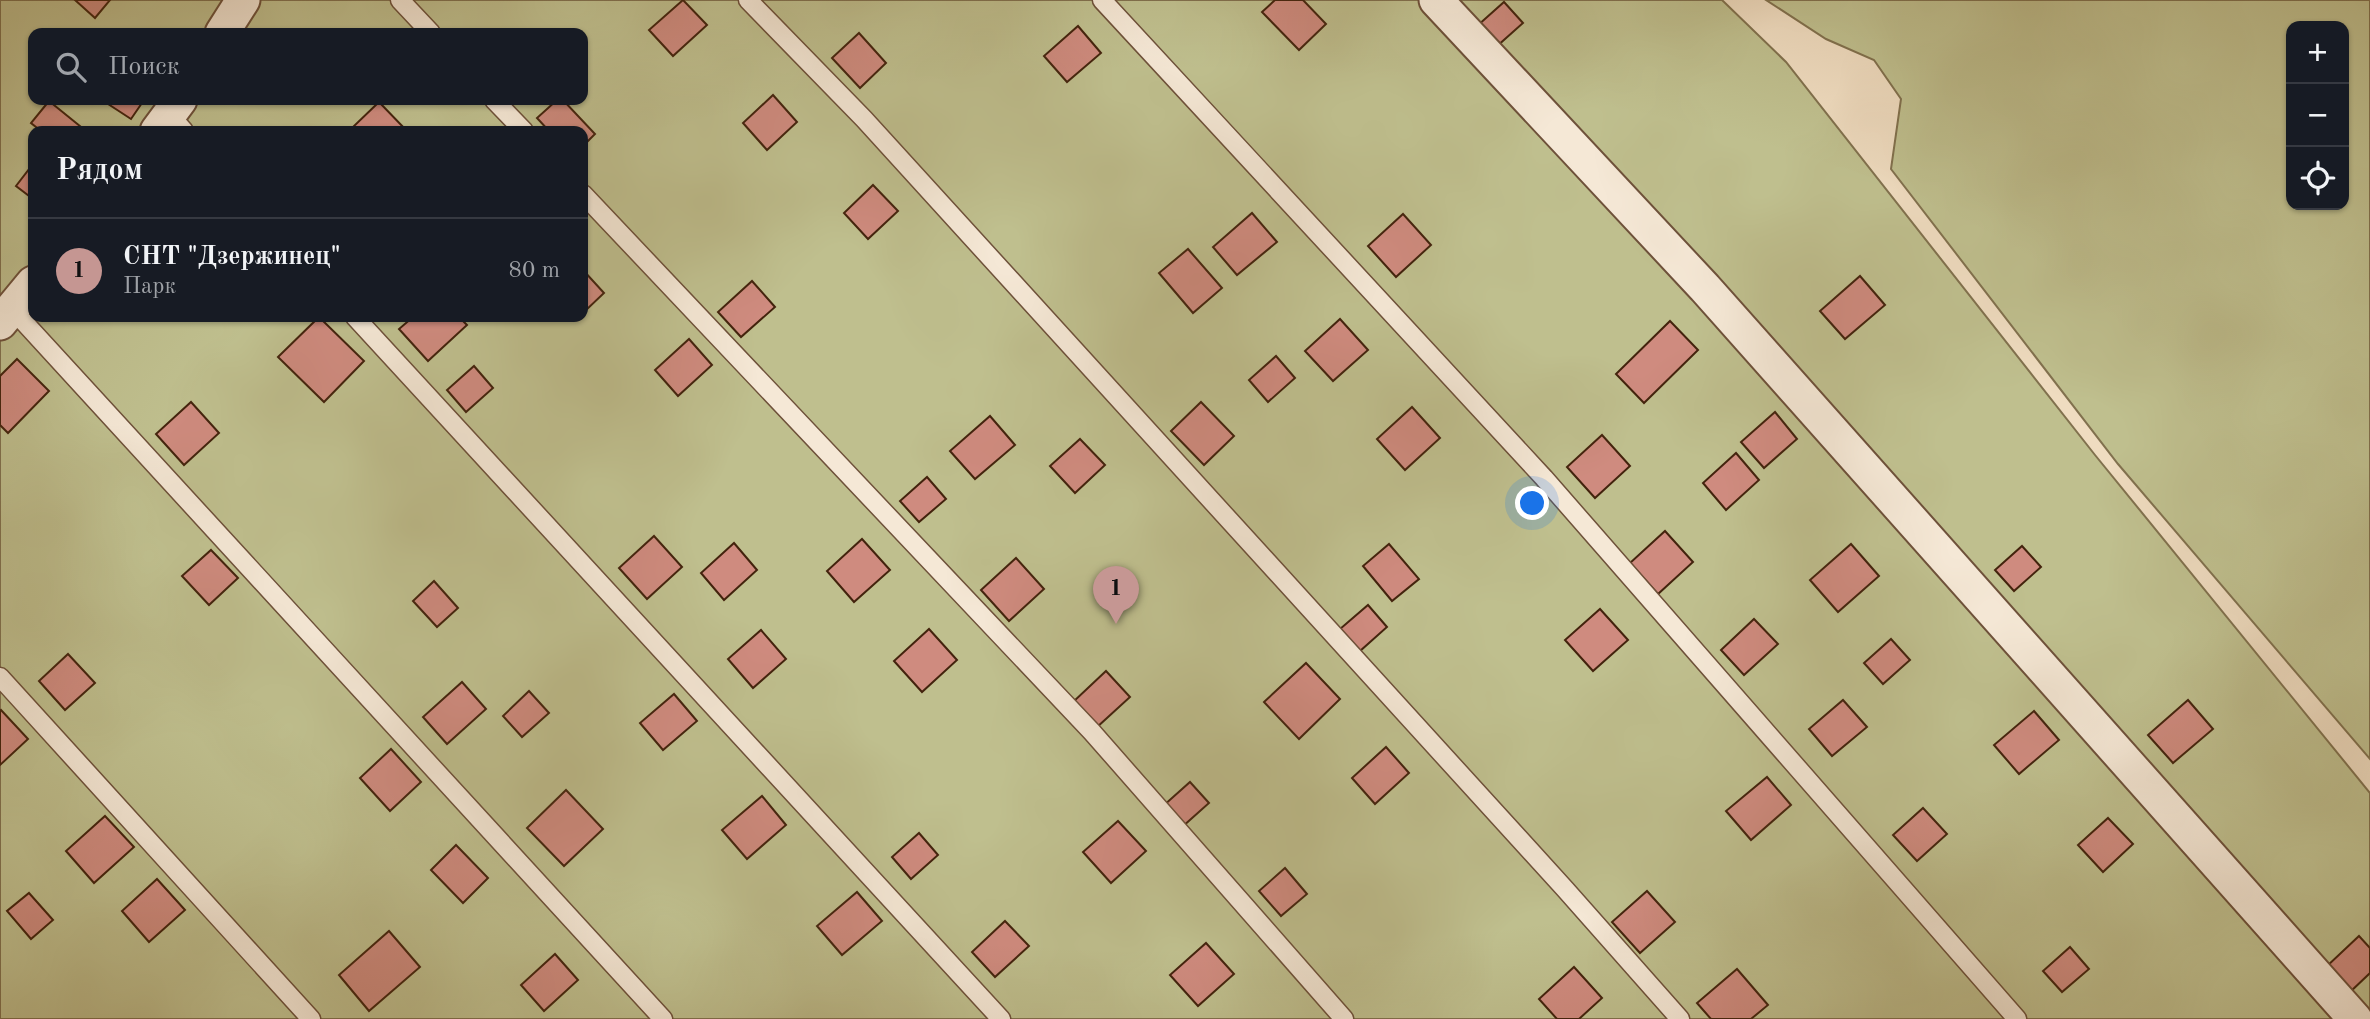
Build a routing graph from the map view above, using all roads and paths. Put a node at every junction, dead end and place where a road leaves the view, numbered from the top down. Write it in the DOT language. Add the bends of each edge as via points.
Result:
graph roads {
  1 [pos="243,0"];
  2 [pos="400,0"];
  3 [pos="748,0"];
  4 [pos="1102,0"];
  5 [pos="1436,0"];
  6 [pos="225,28"];
  7 [pos="426,28"];
  8 [pos="499,105"];
  9 [pos="519,126"];
  10 [pos="588,199"];
  11 [pos="28,288"];
  12 [pos="6,316"];
  13 [pos="360,322"];
  14 [pos="0,677"];
  15 [pos="311,1019"];
  16 [pos="663,1019"];
  17 [pos="1002,1019"];
  18 [pos="1344,1019"];
  19 [pos="1679,1019"];
  20 [pos="2017,1019"];
  21 [pos="2355,1019"];
  1 -- 6 [label="street"];
  2 -- 7 [label="lane"];
  3 -- 19 [label="lane" via="864,119"];
  4 -- 20 [label="lane" via="1544,478"];
  5 -- 21 [label="street" via="1705,288"];
  8 -- 9 [label="lane"];
  10 -- 18 [label="lane" via="1092,732"];
  11 -- 12 [label="street"];
  12 -- 16 [label="lane"];
  13 -- 17 [label="lane"];
  14 -- 15 [label="lane"];
}
